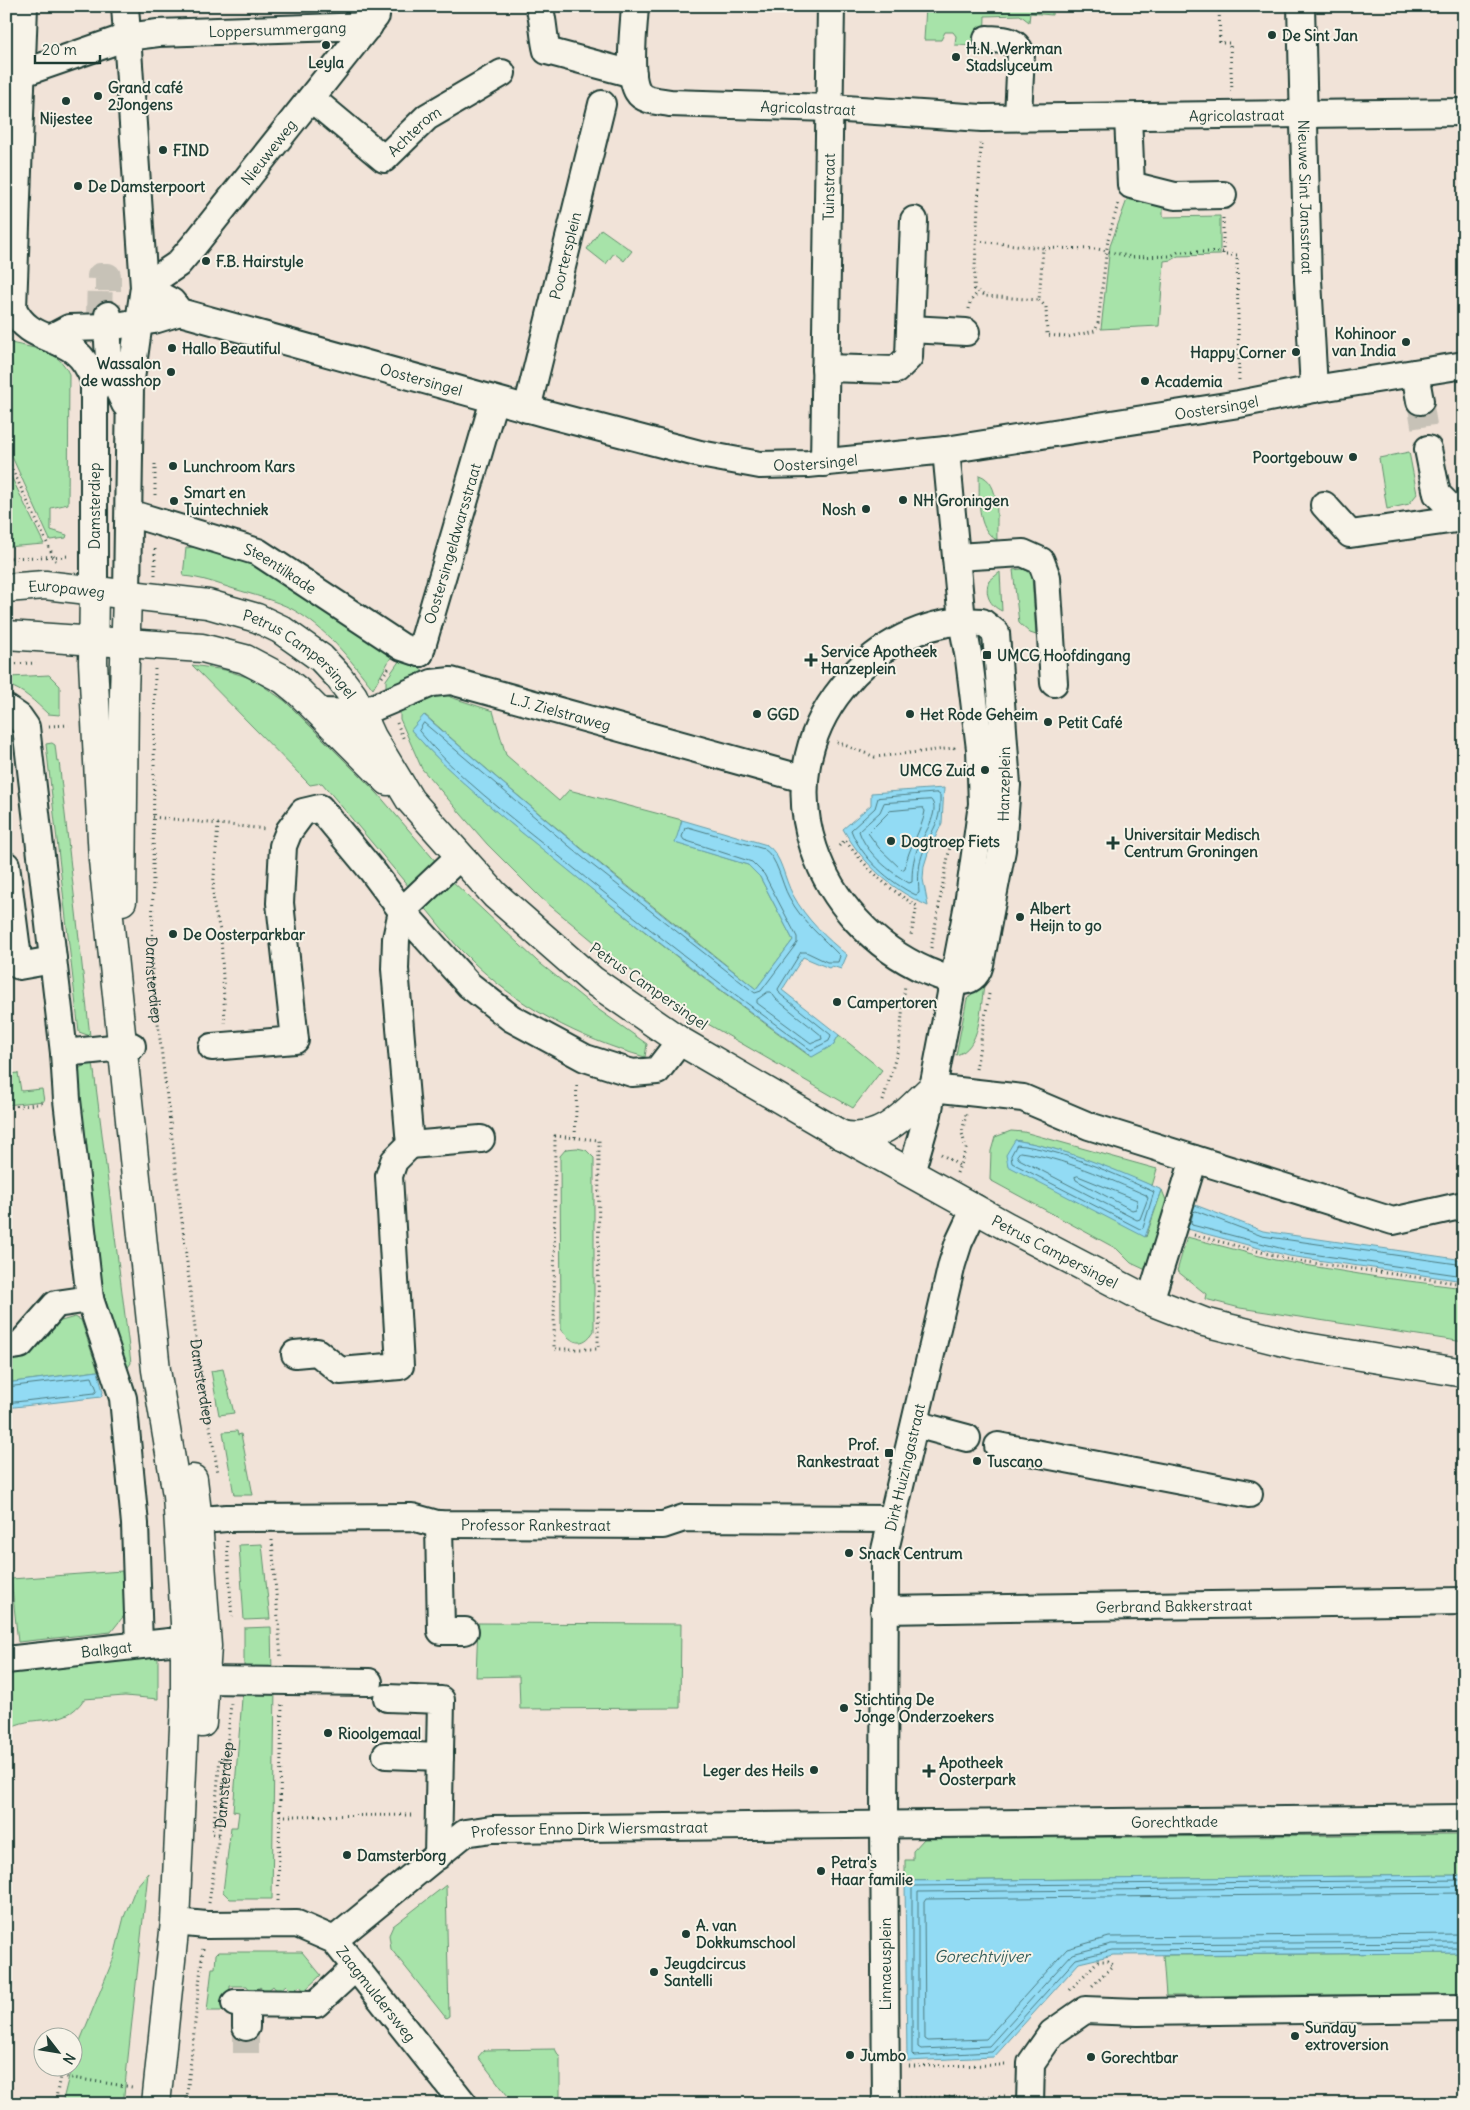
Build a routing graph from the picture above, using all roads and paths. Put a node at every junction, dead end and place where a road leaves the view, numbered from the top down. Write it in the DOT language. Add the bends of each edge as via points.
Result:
graph roads {
  1 [pos="24,6"];
  2 [pos="125,6"];
  3 [pos="539,6"];
  4 [pos="635,6"];
  5 [pos="831,6"];
  6 [pos="1219,6"];
  7 [pos="1301,6"];
  8 [pos="373,13"];
  9 [pos="127,38"];
  10 [pos="987,39"];
  11 [pos="502,73"];
  12 [pos="15,74"];
  13 [pos="635,83"];
  14 [pos="312,99"];
  15 [pos="1232,99"];
  16 [pos="602,104"];
  17 [pos="830,108"];
  18 [pos="1464,112"];
  19 [pos="1305,113"];
  20 [pos="1018,117"];
  21 [pos="1128,117"];
  22 [pos="982,118"];
  23 [pos="1131,185"];
  24 [pos="1223,195"];
  25 [pos="914,220"];
  26 [pos="977,241"];
  27 [pos="1043,248"];
  28 [pos="11,251"];
  29 [pos="1108,251"];
  30 [pos="1223,252"];
  31 [pos="144,287"];
  32 [pos="1039,300"];
  33 [pos="180,312"];
  34 [pos="13,318"];
  35 [pos="140,321"];
  36 [pos="103,322"];
  37 [pos="910,329"];
  38 [pos="966,332"];
  39 [pos="50,338"];
  40 [pos="1464,365"];
  41 [pos="825,368"];
  42 [pos="91,371"];
  43 [pos="1415,373"];
  44 [pos="1314,389"];
  45 [pos="494,400"];
  46 [pos="1420,401"];
  47 [pos="1239,404"];
  48 [pos="527,409"];
  49 [pos="129,414"];
  50 [pos="1428,449"];
  51 [pos="946,450"];
  52 [pos="6,456"];
  53 [pos="824,463"];
  54 [pos="1324,505"];
  55 [pos="128,513"];
  56 [pos="1462,518"];
  57 [pos="956,557"];
  58 [pos="6,558"];
  59 [pos="6,588"];
  60 [pos="94,591"];
  61 [pos="128,595"];
  62 [pos="962,621"];
  63 [pos="6,635"];
  64 [pos="93,640"];
  65 [pos="126,643"];
  66 [pos="420,653"];
  67 [pos="6,664"];
  68 [pos="15,664"];
  69 [pos="155,667"];
  70 [pos="442,681"];
  71 [pos="1054,683"];
  72 [pos="387,702"];
  73 [pos="6,708"];
  74 [pos="320,712"];
  75 [pos="362,713"];
  76 [pos="815,734"];
  77 [pos="406,744"];
  78 [pos="957,756"];
  79 [pos="804,779"];
  80 [pos="410,800"];
  81 [pos="153,817"];
  82 [pos="218,824"];
  83 [pos="289,831"];
  84 [pos="952,836"];
  85 [pos="845,840"];
  86 [pos="41,853"];
  87 [pos="459,857"];
  88 [pos="6,859"];
  89 [pos="6,866"];
  90 [pos="402,911"];
  91 [pos="909,945"];
  92 [pos="930,957"];
  93 [pos="53,960"];
  94 [pos="905,980"];
  95 [pos="952,980"];
  96 [pos="680,1041"];
  97 [pos="219,1046"];
  98 [pos="127,1047"];
  99 [pos="64,1053"];
  100 [pos="577,1083"];
  101 [pos="932,1088"];
  102 [pos="67,1100"];
  103 [pos="6,1108"];
  104 [pos="884,1109"];
  105 [pos="840,1134"];
  106 [pos="575,1137"];
  107 [pos="481,1138"];
  108 [pos="410,1145"];
  109 [pos="1194,1159"];
  110 [pos="951,1170"];
  111 [pos="911,1173"];
  112 [pos="964,1177"];
  113 [pos="1463,1207"];
  114 [pos="975,1208"];
  115 [pos="1173,1230"];
  116 [pos="1464,1284"];
  117 [pos="90,1300"];
  118 [pos="1150,1301"];
  119 [pos="6,1347"];
  120 [pos="294,1354"];
  121 [pos="1464,1373"];
  122 [pos="915,1424"];
  123 [pos="967,1438"];
  124 [pos="998,1446"];
  125 [pos="220,1481"];
  126 [pos="1249,1494"];
  127 [pos="270,1517"];
  128 [pos="226,1518"];
  129 [pos="892,1519"];
  130 [pos="189,1521"];
  131 [pos="439,1524"];
  132 [pos="1464,1601"];
  133 [pos="884,1610"];
  134 [pos="232,1627"];
  135 [pos="465,1631"];
  136 [pos="139,1645"];
  137 [pos="196,1645"];
  138 [pos="6,1660"];
  139 [pos="205,1680"];
  140 [pos="232,1680"];
  141 [pos="282,1680"];
  142 [pos="386,1755"];
  143 [pos="440,1756"];
  144 [pos="227,1758"];
  145 [pos="439,1815"];
  146 [pos="280,1816"];
  147 [pos="1464,1818"];
  148 [pos="884,1824"];
  149 [pos="219,1835"];
  150 [pos="438,1856"];
  151 [pos="175,1922"];
  152 [pos="277,1924"];
  153 [pos="206,1925"];
  154 [pos="334,1940"];
  155 [pos="355,1968"];
  156 [pos="1086,1974"];
  157 [pos="1464,2008"];
  158 [pos="1085,2010"];
  159 [pos="242,2011"];
  160 [pos="937,2066"];
  161 [pos="950,2066"];
  162 [pos="132,2087"];
  163 [pos="915,2098"];
  164 [pos="1030,2100"];
  165 [pos="886,2101"];
  166 [pos="56,2104"];
  167 [pos="156,2104"];
  168 [pos="186,2104"];
  169 [pos="464,2104"];
  170 [pos="917,2104"];
  1 -- 12 [label="street"];
  2 -- 9 [label="street, Damsterdiep"];
  3 -- 13 [label="street" via="547,51"];
  4 -- 13 [label="street"];
  5 -- 17 [label="street, Tuinstraat"];
  6 -- 15 [label="path" via="1220,43 1230,43"];
  7 -- 19 [label="street, Nieuwe Sint Jansstraat"];
  8 -- 9 [label="street, Loppersummergang"];
  8 -- 14 [label="street, Nieuweweg"];
  9 -- 12 [label="street, Loppersummergang"];
  9 -- 31 [label="street, Damsterdiep"];
  10 -- 20 [label="street" via="1012,41 1021,53"];
  11 -- 14 [label="street, Achterom" via="427,117 384,159"];
  12 -- 28 [label="street"];
  13 -- 17 [label="street, Agricolastraat" via="646,99 670,103"];
  14 -- 31 [label="street, Nieuweweg" via="178,264"];
  16 -- 48 [label="street, Poortersplein"];
  17 -- 22 [label="street, Agricolastraat"];
  17 -- 41 [label="street, Tuinstraat"];
  18 -- 19 [label="street, Agricolastraat"];
  19 -- 21 [label="street, Agricolastraat"];
  19 -- 44 [label="street, Nieuwe Sint Jansstraat"];
  20 -- 21 [label="street, Agricolastraat"];
  20 -- 22 [label="street, Agricolastraat"];
  21 -- 23 [label="street"];
  22 -- 26 [label="path"];
  23 -- 24 [label="street" via="1175,196"];
  23 -- 29 [label="path" via="1116,210"];
  24 -- 30 [label="path"];
  25 -- 37 [label="street"];
  26 -- 27 [label="path"];
  26 -- 32 [label="path" via="974,289 985,296"];
  27 -- 29 [label="path"];
  27 -- 32 [label="path"];
  28 -- 34 [label="street"];
  29 -- 30 [label="path" via="1132,257"];
  29 -- 32 [label="path" via="1095,331 1068,336 1046,335 1046,307"];
  30 -- 47 [label="path" via="1223,255 1237,255"];
  31 -- 33 [label="street, Oostersingel" via="172,302"];
  31 -- 35 [label="street, Damsterdiep"];
  33 -- 35 [label="street"];
  33 -- 45 [label="street, Oostersingel"];
  34 -- 39 [label="street"];
  35 -- 36 [label="street"];
  35 -- 49 [label="street, Damsterdiep" via="132,361"];
  36 -- 39 [label="street" via="69,328"];
  36 -- 42 [label="street, Damsterdiep"];
  36 -- 49 [label="street" via="111,372"];
  37 -- 38 [label="street"];
  37 -- 41 [label="street" via="909,357 896,370"];
  39 -- 42 [label="street" via="70,346"];
  40 -- 43 [label="street, Oostersingel"];
  41 -- 53 [label="street, Tuinstraat"];
  42 -- 60 [label="street, Damsterdiep" via="94,381"];
  43 -- 44 [label="street, Oostersingel"];
  43 -- 46 [label="street"];
  44 -- 47 [label="street, Oostersingel"];
  45 -- 48 [label="street, Oostersingel"];
  45 -- 66 [label="street, Oostersingeldwarsstraat"];
  47 -- 51 [label="street, Oostersingel"];
  48 -- 53 [label="street, Oostersingel" via="730,461 784,466"];
  49 -- 55 [label="street, Damsterdiep"];
  50 -- 56 [label="street" via="1437,494"];
  51 -- 53 [label="street, Oostersingel"];
  51 -- 57 [label="street, Hanzeplein"];
  52 -- 58 [label="path, Europaweg" via="54,557"];
  54 -- 56 [label="street" via="1350,534"];
  55 -- 61 [label="street, Damsterdiep"];
  55 -- 66 [label="street, Steentilkade" via="258,552 402,646"];
  57 -- 62 [label="street, Hanzeplein"];
  57 -- 71 [label="street" via="1023,553 1041,560 1047,577"];
  59 -- 60 [label="main road, Europaweg" via="45,585"];
  60 -- 61 [label="main road, Europaweg"];
  60 -- 64 [label="main road, Damsterdiep"];
  61 -- 65 [label="main road, Damsterdiep"];
  61 -- 75 [label="main road, Petrus Campersingel" via="208,604 257,618 280,629 321,658 354,696"];
  62 -- 76 [label="street" via="907,636 868,660 837,694"];
  62 -- 95 [label="street, Hanzeplein" via="978,729 982,804"];
  63 -- 64 [label="main road"];
  64 -- 65 [label="main road, Petrus Campersingel"];
  64 -- 98 [label="main road, Damsterdiep" via="103,860"];
  65 -- 74 [label="main road, Petrus Campersingel" via="202,648 245,659 282,679"];
  65 -- 98 [label="main road, Damsterdiep" via="122,939"];
  66 -- 70 [label="street"];
  67 -- 68 [label="path"];
  69 -- 81 [label="path, Damsterdiep"];
  70 -- 72 [label="street"];
  70 -- 79 [label="street, L.J. Zielstraweg"];
  72 -- 75 [label="street"];
  72 -- 77 [label="path"];
  73 -- 86 [label="street" via="26,727"];
  74 -- 75 [label="street"];
  74 -- 80 [label="main road, Petrus Campersingel" via="374,770"];
  75 -- 80 [label="main road, Petrus Campersingel" via="372,737"];
  76 -- 78 [label="path" via="875,757 954,748"];
  76 -- 79 [label="street"];
  79 -- 95 [label="street" via="812,843 828,883 841,903 855,921 891,952"];
  80 -- 87 [label="main road, Petrus Campersingel"];
  81 -- 82 [label="path"];
  81 -- 125 [label="path, Damsterdiep" via="152,982 199,1362"];
  82 -- 83 [label="path"];
  82 -- 97 [label="path" via="213,890 221,934"];
  83 -- 90 [label="street, Petrus Campersingel" via="303,812 320,808"];
  83 -- 97 [label="street, Petrus Campersingel" via="283,846 280,903 294,1040"];
  84 -- 92 [label="path"];
  85 -- 91 [label="path" via="878,878 917,906"];
  86 -- 88 [label="street"];
  86 -- 93 [label="street"];
  87 -- 90 [label="street"];
  87 -- 96 [label="main road, Petrus Campersingel" via="495,895 564,957"];
  89 -- 93 [label="street" via="19,966"];
  90 -- 96 [label="street, Petrus Campersingel" via="469,985 511,1018 572,1052 632,1074 656,1071"];
  90 -- 108 [label="street" via="396,939 395,969"];
  93 -- 99 [label="street"];
  94 -- 104 [label="path" via="899,1046 882,1103"];
  95 -- 101 [label="street, Hanzeplein"];
  96 -- 105 [label="main road, Petrus Campersingel"];
  98 -- 99 [label="street"];
  98 -- 130 [label="main road, Damsterdiep"];
  99 -- 102 [label="street"];
  100 -- 106 [label="path"];
  101 -- 105 [label="main road" via="886,1130 862,1137"];
  101 -- 109 [label="street" via="1023,1098 1089,1126"];
  101 -- 111 [label="street, Hanzeplein"];
  102 -- 103 [label="path"];
  102 -- 117 [label="street"];
  105 -- 111 [label="main road, Petrus Campersingel"];
  106 -- 106 [label="path" via="556,1136 554,1349 598,1349 599,1140"];
  107 -- 108 [label="street"];
  108 -- 120 [label="street" via="394,1161 389,1176 400,1366 340,1371 317,1352"];
  109 -- 113 [label="street" via="1392,1221"];
  109 -- 115 [label="street"];
  110 -- 112 [label="path"];
  111 -- 114 [label="main road, Petrus Campersingel"];
  114 -- 118 [label="main road, Petrus Campersingel"];
  114 -- 122 [label="street, Dirk Huizingastraat" via="958,1242"];
  115 -- 116 [label="path" via="1292,1260"];
  115 -- 118 [label="street"];
  117 -- 119 [label="street" via="56,1304 20,1345"];
  117 -- 136 [label="street" via="123,1398 135,1524"];
  118 -- 121 [label="main road, Petrus Campersingel" via="1204,1322 1300,1346"];
  122 -- 123 [label="street"];
  122 -- 129 [label="street, Dirk Huizingastraat"];
  124 -- 126 [label="street"];
  127 -- 128 [label="street, Professor Rankestraat"];
  127 -- 131 [label="street, Professor Rankestraat" via="412,1517"];
  127 -- 141 [label="path"];
  128 -- 130 [label="street, Professor Rankestraat"];
  128 -- 134 [label="path"];
  129 -- 131 [label="street, Professor Rankestraat" via="684,1518 664,1525"];
  129 -- 133 [label="street, Dirk Huizingastraat" via="885,1550"];
  130 -- 137 [label="main road, Damsterdiep"];
  131 -- 135 [label="street" via="441,1631"];
  132 -- 133 [label="street, Gerbrand Bakkerstraat"];
  133 -- 148 [label="street, Dirk Huizingastraat"];
  136 -- 137 [label="street, Balkgat" via="170,1642"];
  136 -- 138 [label="street, Balkgat"];
  137 -- 139 [label="main road, Damsterdiep"];
  137 -- 151 [label="main road, Damsterdiep" via="181,1803"];
  139 -- 140 [label="street"];
  139 -- 151 [label="main road, Damsterdiep" via="196,1812"];
  140 -- 141 [label="street"];
  140 -- 144 [label="path, Damsterdiep"];
  141 -- 143 [label="street" via="441,1700"];
  141 -- 146 [label="path"];
  142 -- 143 [label="street"];
  143 -- 145 [label="street"];
  144 -- 149 [label="path, Damsterdiep"];
  144 -- 149 [label="path" via="220,1758 212,1834"];
  145 -- 146 [label="path"];
  145 -- 150 [label="street"];
  146 -- 152 [label="path"];
  147 -- 148 [label="street, Gorechtkade"];
  148 -- 150 [label="street, Professor Enno Dirk Wiersmastraat" via="492,1829 465,1833"];
  148 -- 165 [label="street, Linnaeusplein"];
  149 -- 153 [label="path, Damsterdiep"];
  150 -- 154 [label="street, Professor Enno Dirk Wiersmastraat"];
  151 -- 153 [label="street, Zaagmuldersweg"];
  151 -- 167 [label="main road, Damsterdiep"];
  152 -- 153 [label="street, Zaagmuldersweg"];
  152 -- 154 [label="street, Zaagmuldersweg" via="297,1924"];
  153 -- 168 [label="path, Damsterdiep"];
  154 -- 155 [label="street, Zaagmuldersweg"];
  155 -- 159 [label="street" via="316,2004"];
  155 -- 169 [label="street, Zaagmuldersweg"];
  156 -- 158 [label="path" via="1098,1961 1108,1961 1112,1965 1085,1994"];
  157 -- 158 [label="street"];
  158 -- 164 [label="street" via="1052,2033 1031,2063"];
  160 -- 161 [label="path"];
  162 -- 166 [label="path" via="60,2076"];
  163 -- 164 [label="path"];
  163 -- 165 [label="path"];
  163 -- 170 [label="path"];
}
